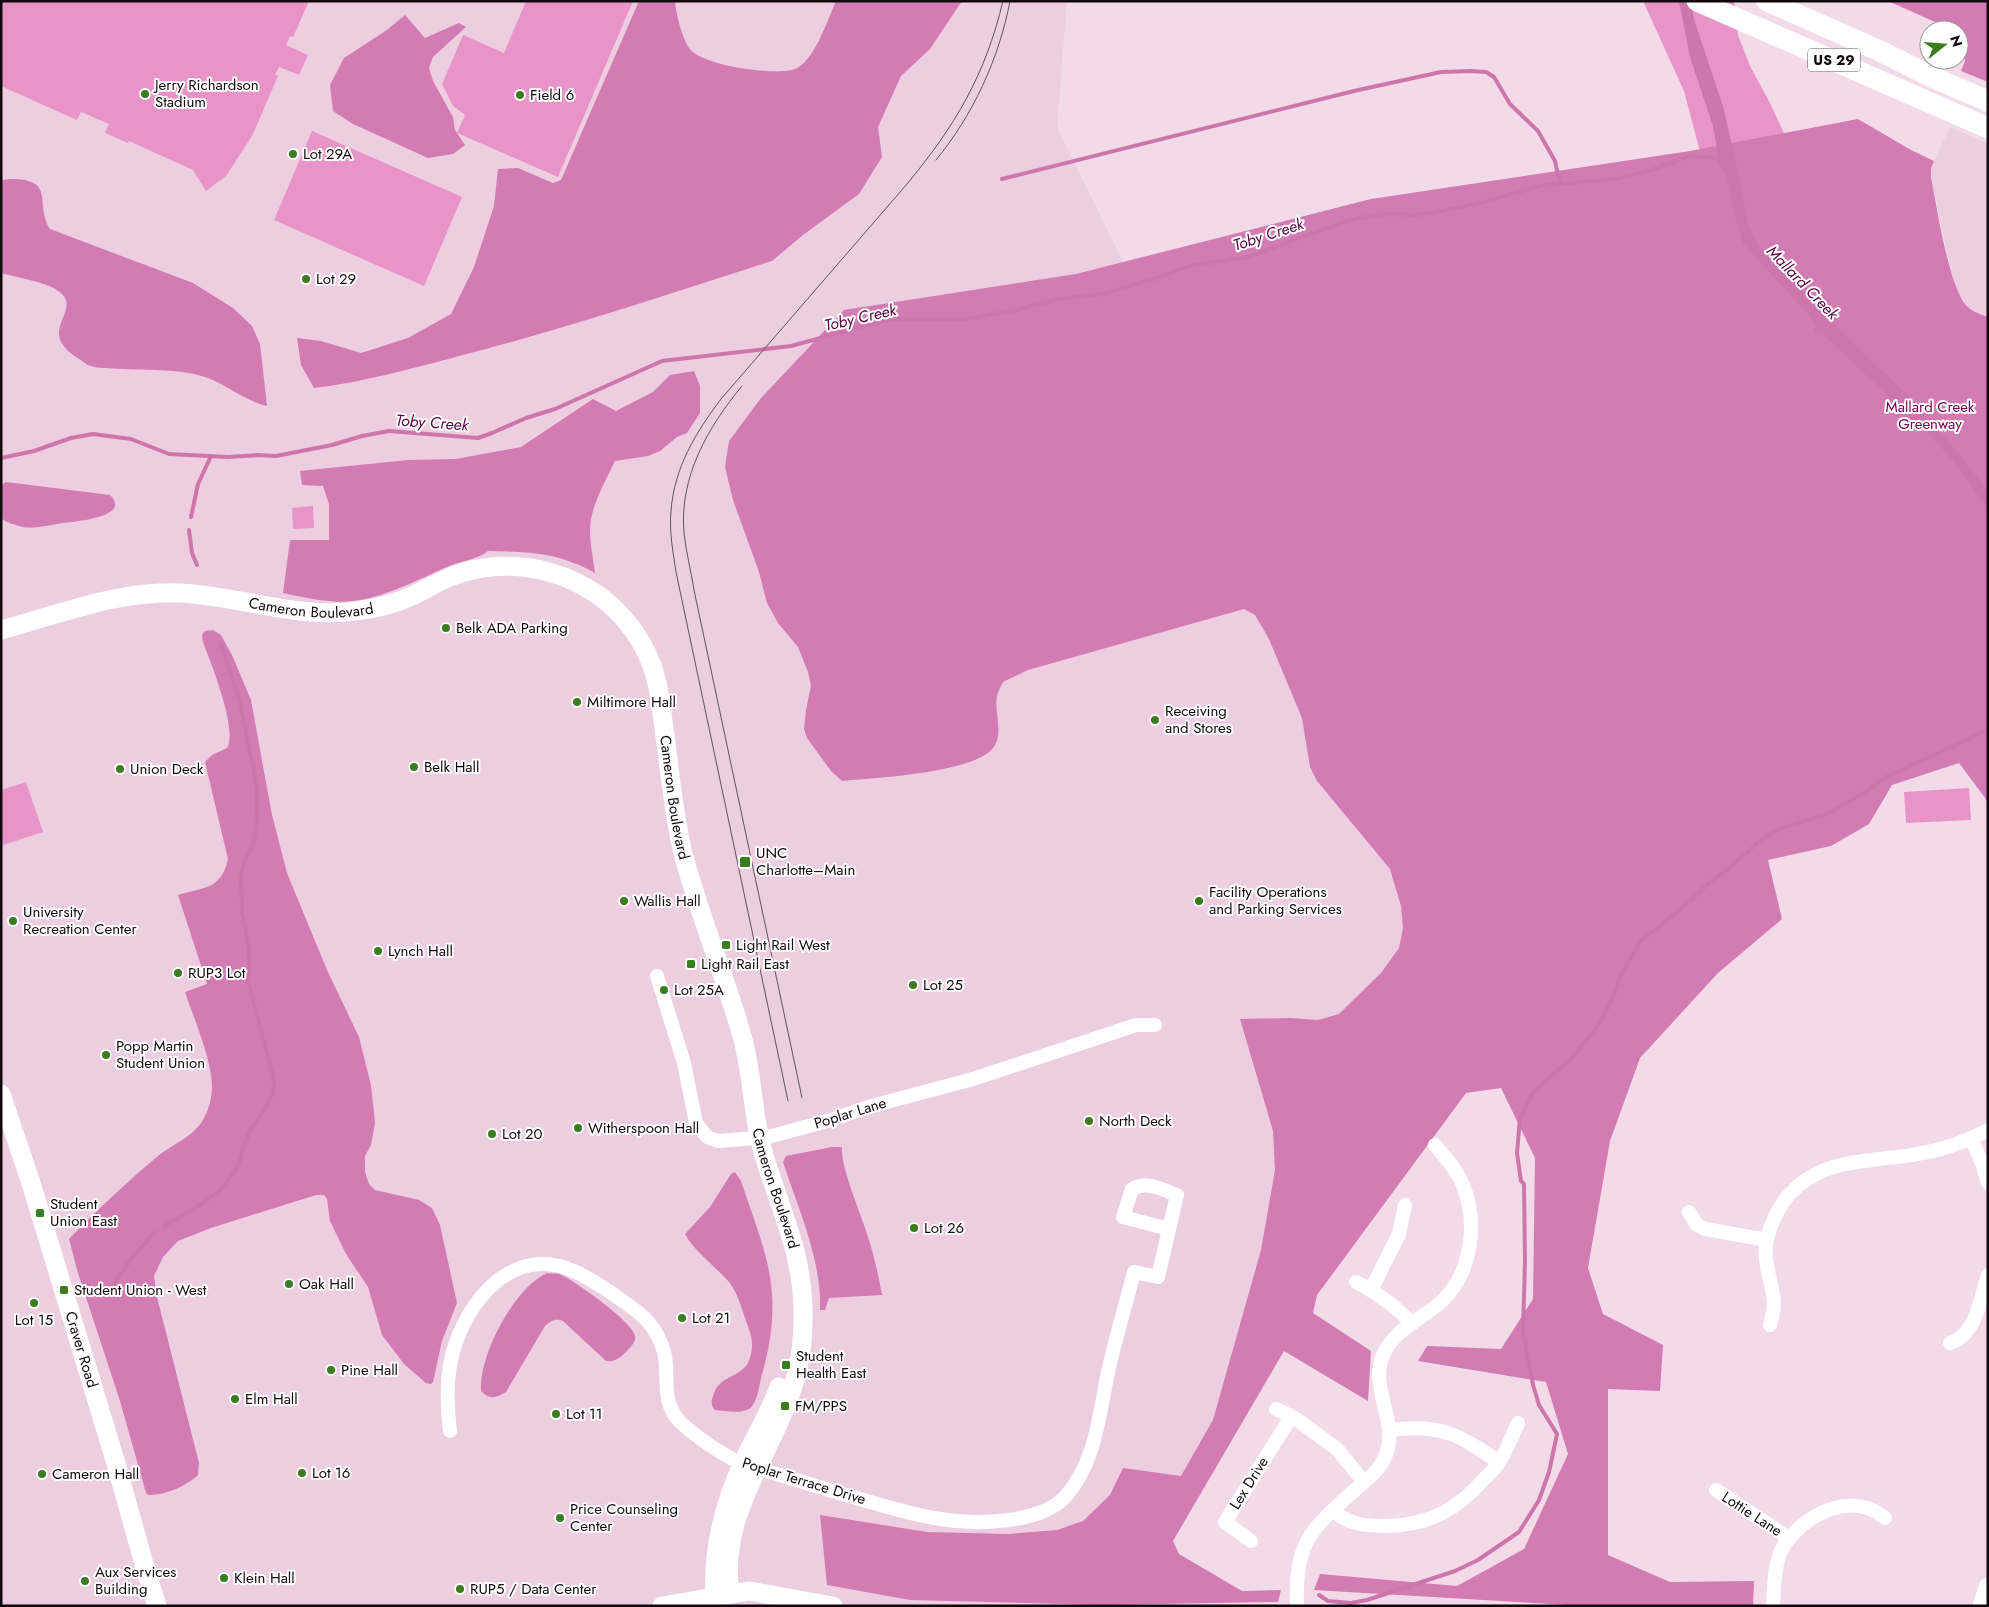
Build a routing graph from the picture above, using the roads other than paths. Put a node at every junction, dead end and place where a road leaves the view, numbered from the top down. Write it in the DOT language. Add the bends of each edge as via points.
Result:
graph roads {
  1 [pos="1698,1"];
  2 [pos="1767,1"];
  3 [pos="1825,56"];
  4 [pos="1988,101"];
  5 [pos="1988,113"];
  6 [pos="1988,128"];
  7 [pos="1,630"];
  8 [pos="1,643"];
  9 [pos="673,834"];
  10 [pos="657,976"];
  11 [pos="1155,1025"];
  12 [pos="1,1094"];
  13 [pos="1988,1130"];
  14 [pos="753,1138"];
  15 [pos="1971,1138"];
  16 [pos="1435,1144"];
  17 [pos="1988,1183"];
  18 [pos="1405,1205"];
  19 [pos="1689,1212"];
  20 [pos="1168,1229"];
  21 [pos="1767,1240"];
  22 [pos="1988,1275"];
  23 [pos="1356,1282"];
  24 [pos="1371,1290"];
  25 [pos="1412,1324"];
  26 [pos="1770,1325"];
  27 [pos="1950,1343"];
  28 [pos="1276,1409"];
  29 [pos="1290,1417"];
  30 [pos="1518,1423"];
  31 [pos="1390,1430"];
  32 [pos="450,1431"];
  33 [pos="1499,1462"];
  34 [pos="750,1465"];
  35 [pos="1364,1482"];
  36 [pos="1716,1490"];
  37 [pos="1333,1510"];
  38 [pos="1885,1518"];
  39 [pos="1789,1538"];
  40 [pos="1251,1541"];
  41 [pos="1988,1586"];
  42 [pos="723,1600"];
  43 [pos="157,1606"];
  44 [pos="662,1606"];
  45 [pos="833,1606"];
  46 [pos="1297,1606"];
  47 [pos="1773,1606"];
  48 [pos="1982,1606"];
  1 -- 3 [label="main road, US 29"];
  2 -- 4 [label="main road, US 29"];
  3 -- 5 [label="main road" via="1877,69"];
  3 -- 6 [label="main road, US 29"];
  7 -- 9 [label="street, Cameron Boulevard" via="95,603 153,593 188,593 308,612 338,613 400,601 450,577 483,568 522,567 554,573 584,586 612,607 632,630 647,655 658,686"];
  8 -- 9 [label="street, Cameron Boulevard" via="104,613 153,605 194,606 311,623 342,624 381,619 454,587 479,580 517,578 551,584 579,597 603,615 626,643 638,666 648,698"];
  9 -- 14 [label="street, Cameron Boulevard" via="675,866 696,912"];
  10 -- 14 [label="street, Poplar Lane" via="684,1063 698,1129 711,1140"];
  11 -- 14 [label="street, Poplar Lane" via="1136,1025 949,1086 875,1104 831,1120"];
  12 -- 43 [label="street, Craver Road" via="118,1468"];
  13 -- 15 [label="street"];
  14 -- 34 [label="street, Cameron Boulevard" via="784,1252 792,1314 781,1382"];
  15 -- 17 [label="street"];
  15 -- 21 [label="street" via="1943,1149 1843,1164 1819,1171 1801,1183 1783,1202"];
  16 -- 25 [label="street" via="1463,1186 1470,1211 1469,1249 1464,1267 1450,1292"];
  18 -- 24 [label="street" via="1399,1234"];
  19 -- 21 [label="street" via="1697,1225 1705,1229"];
  20 -- 34 [label="street, Poplar Terrace Drive" via="1158,1277 1134,1272 1090,1456 1077,1481 1056,1504 1037,1513 1014,1518 944,1520 796,1481"];
  21 -- 26 [label="street" via="1766,1268 1774,1303"];
  22 -- 27 [label="street" via="1972,1325 1964,1336"];
  23 -- 24 [label="street"];
  24 -- 25 [label="street" via="1400,1310"];
  25 -- 31 [label="street" via="1390,1344 1378,1372"];
  28 -- 29 [label="street"];
  29 -- 35 [label="street" via="1337,1450"];
  29 -- 40 [label="street, Lex Drive" via="1225,1522"];
  30 -- 33 [label="street"];
  31 -- 33 [label="street" via="1422,1427 1446,1432 1464,1439"];
  31 -- 35 [label="street" via="1384,1460"];
  32 -- 34 [label="street, Poplar Terrace Drive" via="447,1393 450,1364 470,1314 486,1292 508,1273 531,1265 555,1265 585,1277 646,1319 663,1349 666,1392 673,1412 694,1433 733,1459"];
  33 -- 37 [label="street" via="1457,1506 1420,1522 1368,1526 1348,1521"];
  34 -- 42 [label="street, Cameron Boulevard" via="728,1501 720,1527 716,1562"];
  35 -- 37 [label="street"];
  36 -- 39 [label="street, Lottie Lane"];
  37 -- 46 [label="street" via="1315,1527 1302,1550 1297,1576"];
  38 -- 39 [label="street" via="1871,1508 1835,1508 1819,1513"];
  39 -- 47 [label="street" via="1777,1566"];
  41 -- 48 [label="street"];
  42 -- 44 [label="street"];
  42 -- 45 [label="street" via="754,1592"];
}
